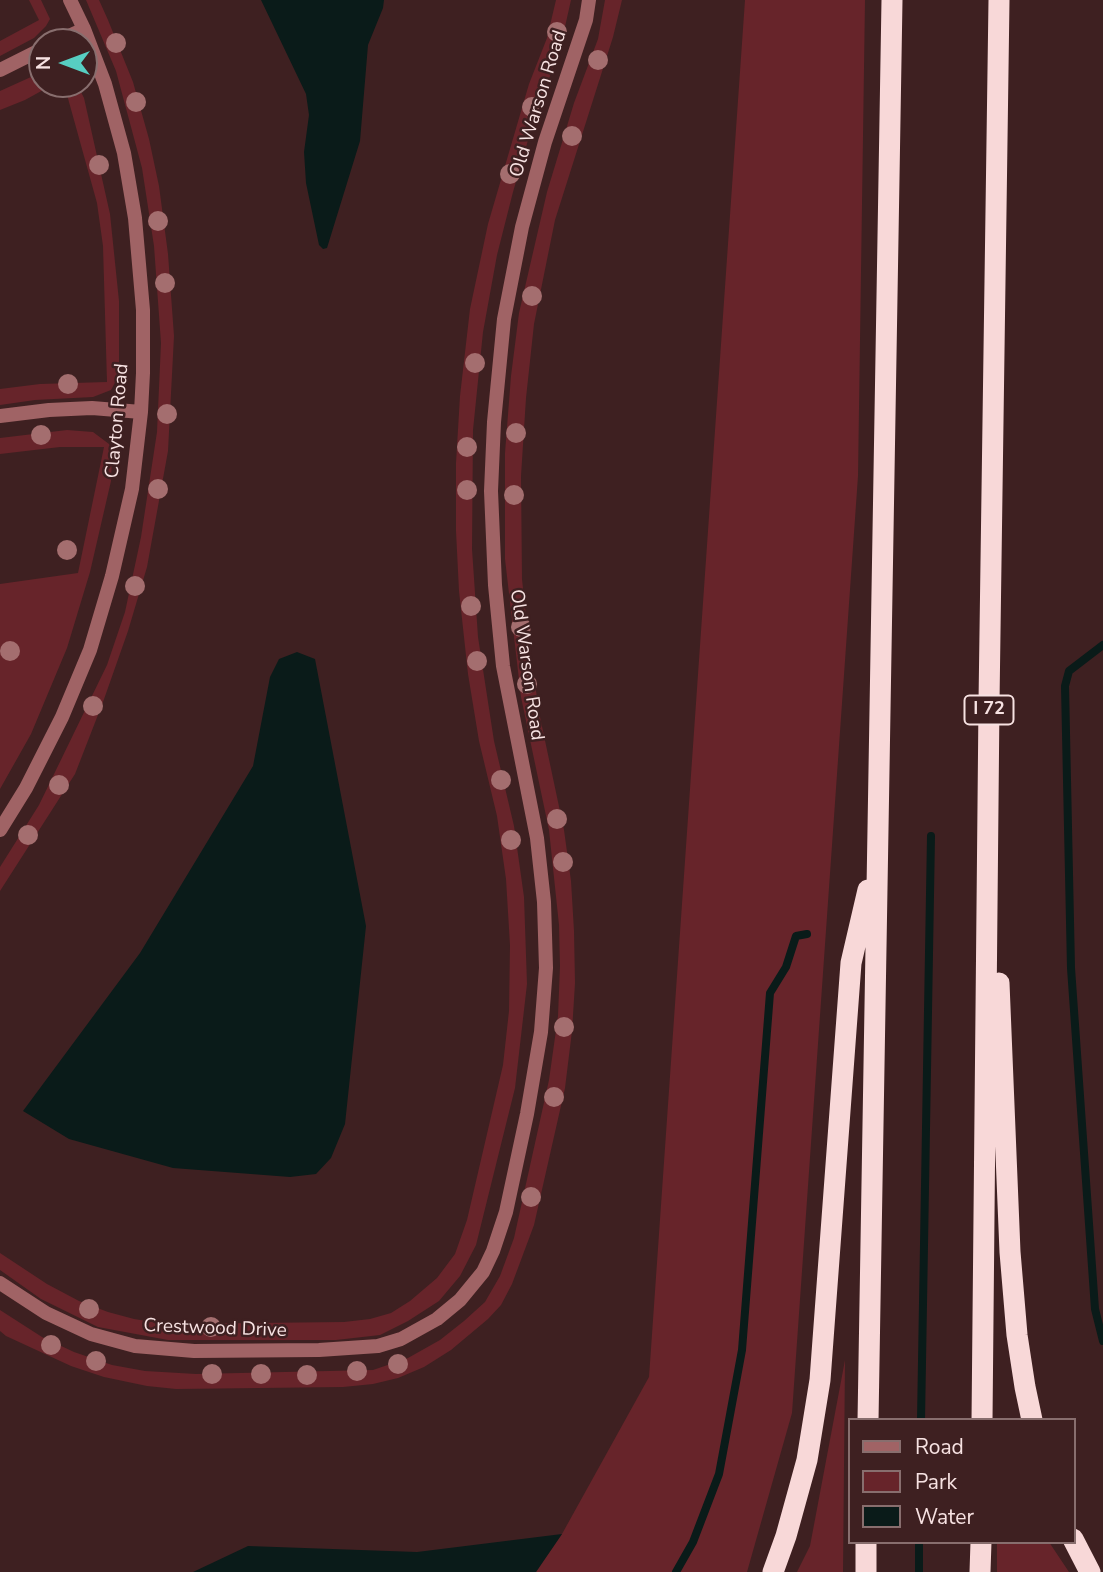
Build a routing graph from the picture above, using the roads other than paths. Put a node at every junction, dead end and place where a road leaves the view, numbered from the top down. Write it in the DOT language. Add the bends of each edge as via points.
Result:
graph roads {
  1 [pos="71,0"];
  2 [pos="589,0"];
  3 [pos="892,0"];
  4 [pos="999,0"];
  5 [pos="84,28"];
  6 [pos="28,56"];
  7 [pos="98,66"];
  8 [pos="0,70"];
  9 [pos="141,412"];
  10 [pos="0,416"];
  11 [pos="989,702"];
  12 [pos="0,830"];
  13 [pos="877,850"];
  14 [pos="0,1283"];
  15 [pos="437,1319"];
  16 [pos="868,1418"];
  17 [pos="982,1418"];
  18 [pos="1032,1418"];
  19 [pos="1075,1543"];
  20 [pos="866,1544"];
  21 [pos="981,1544"];
  22 [pos="773,1572"];
  23 [pos="866,1572"];
  24 [pos="980,1572"];
  25 [pos="1090,1572"];
  1 -- 5 [label="street, Clayton Road"];
  2 -- 15 [label="street, Old Warson Road" via="522,227 505,319 494,422 495,585 544,902 546,968 541,1032 506,1212 493,1251 460,1300"];
  3 -- 13 [label="highway"];
  4 -- 11 [label="highway, I 72"];
  6 -- 8 [label="street"];
  7 -- 9 [label="street, Clayton Road" via="124,153 135,218 143,310"];
  9 -- 10 [label="street" via="92,408"];
  9 -- 12 [label="street, Clayton Road" via="129,501 90,650 62,717"];
  11 -- 17 [label="highway, I 72"];
  11 -- 18 [label="highway" via="1010,1252 1017,1335"];
  13 -- 16 [label="highway"];
  13 -- 22 [label="highway" via="851,963 820,1380 807,1460"];
  14 -- 15 [label="street, Crestwood Drive" via="92,1334 135,1346 194,1351 378,1346"];
  19 -- 25 [label="highway"];
  20 -- 23 [label="highway"];
  21 -- 24 [label="highway"];
}
